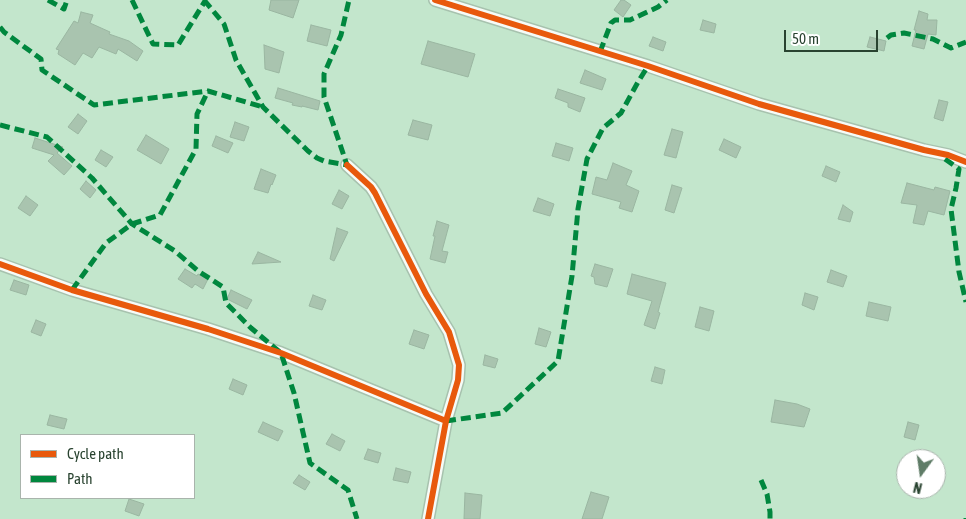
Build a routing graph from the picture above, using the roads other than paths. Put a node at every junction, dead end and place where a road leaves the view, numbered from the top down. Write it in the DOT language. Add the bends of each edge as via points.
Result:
graph roads {
  1 [pos="435,0"];
  2 [pos="966,162"];
  3 [pos="347,165"];
  4 [pos="0,264"];
  5 [pos="446,421"];
  6 [pos="428,519"];
  1 -- 2 [label="street" via="759,104"];
  3 -- 5 [label="street" via="375,193 449,332 459,373"];
  4 -- 5 [label="street" via="72,290 281,353"];
  5 -- 6 [label="street"];
}
